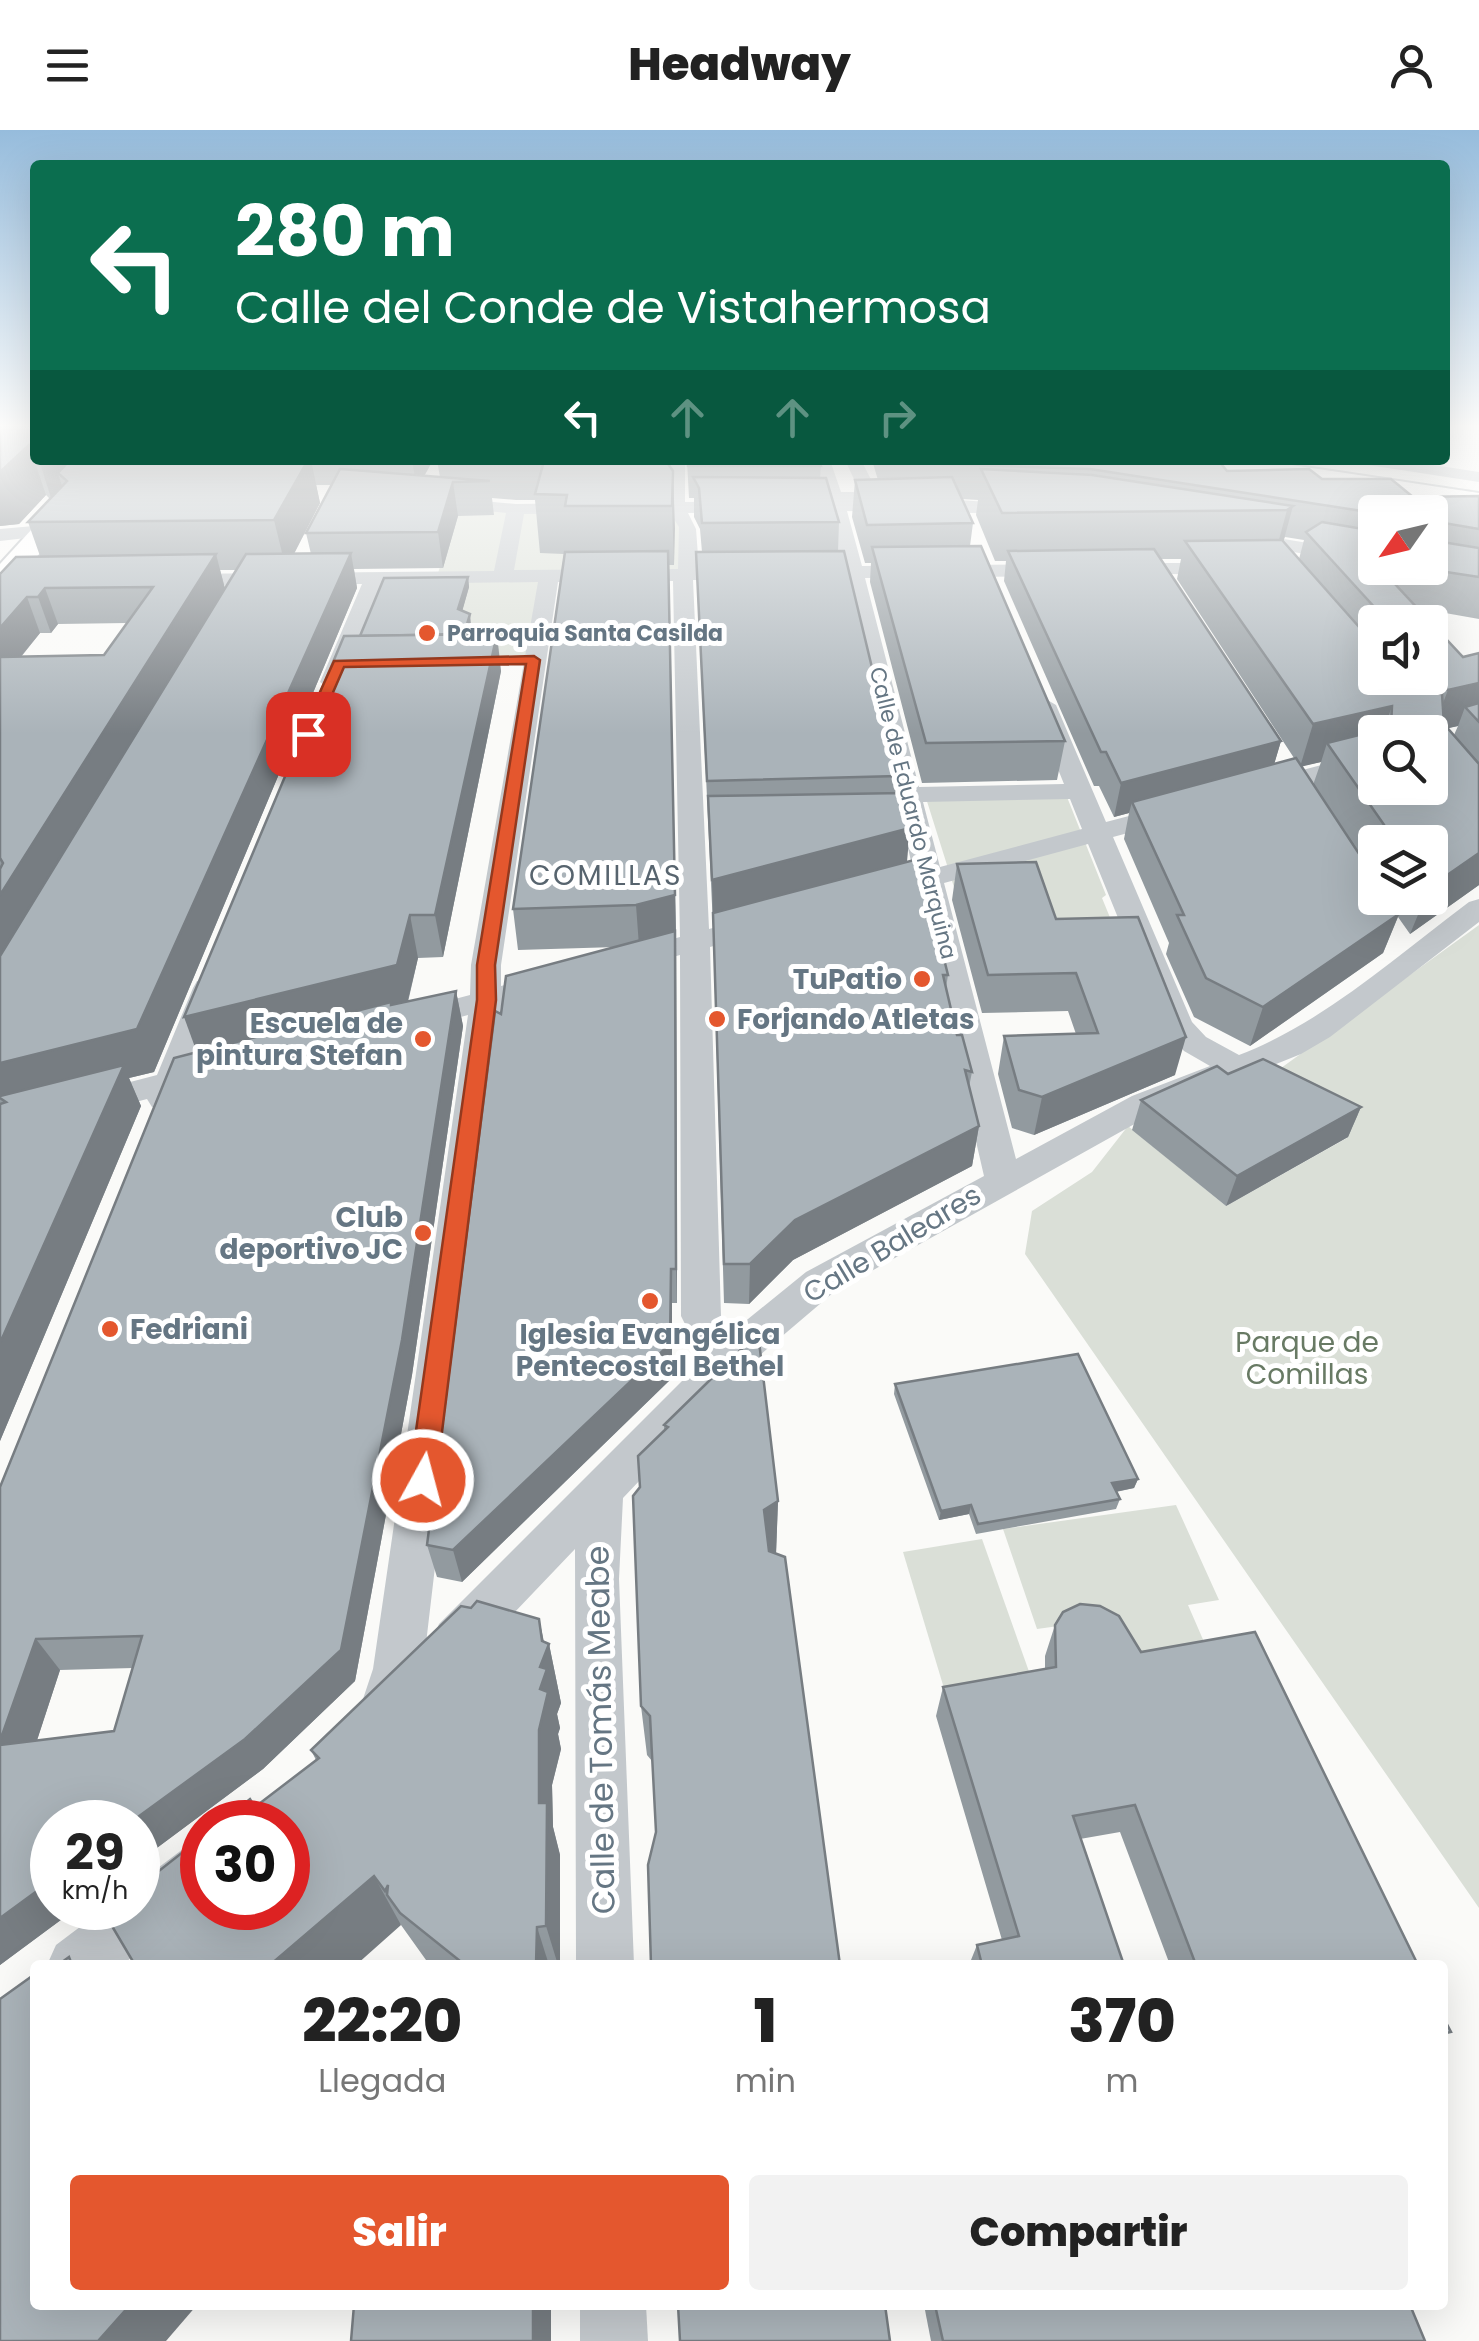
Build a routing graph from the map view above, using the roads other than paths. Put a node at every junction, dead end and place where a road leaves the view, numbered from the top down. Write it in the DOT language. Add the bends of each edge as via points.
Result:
graph roads {
  1 [pos="48,527"];
  2 [pos="512,527"];
  3 [pos="684,527"];
  4 [pos="842,527"];
  5 [pos="968,527"];
  6 [pos="45,531"];
  7 [pos="1213,533"];
  8 [pos="0,535"];
  9 [pos="1308,549"];
  10 [pos="1358,557"];
  11 [pos="983,563"];
  12 [pos="1244,568"];
  13 [pos="1278,568"];
  14 [pos="1156,569"];
  15 [pos="854,572"];
  16 [pos="683,574"];
  17 [pos="502,576"];
  18 [pos="549,576"];
  19 [pos="374,578"];
  20 [pos="246,579"];
  21 [pos="146,580"];
  22 [pos="9,582"];
  23 [pos="1178,602"];
  24 [pos="226,613"];
  25 [pos="1035,684"];
  26 [pos="316,717"];
  27 [pos="1358,763"];
  28 [pos="1081,792"];
  29 [pos="1242,794"];
  30 [pos="908,795"];
  31 [pos="1206,803"];
  32 [pos="915,824"];
  33 [pos="884,825"];
  34 [pos="1098,832"];
  35 [pos="928,879"];
  36 [pos="839,903"];
  37 [pos="1479,908"];
  38 [pos="785,917"];
  39 [pos="695,942"];
  40 [pos="222,954"];
  41 [pos="486,1000"];
  42 [pos="376,1029"];
  43 [pos="246,1062"];
  44 [pos="1235,1067"];
  45 [pos="172,1082"];
  46 [pos="155,1119"];
  47 [pos="0,1127"];
  48 [pos="1003,1179"];
  49 [pos="739,1350"];
  50 [pos="601,1496"];
  51 [pos="180,1885"];
  52 [pos="82,1960"];
  53 [pos="605,1960"];
  54 [pos="613,2310"];
  55 [pos="614,2341"];
  1 -- 6 [label="main road"];
  2 -- 17 [label="street"];
  3 -- 16 [label="street" via="689,570"];
  4 -- 15 [label="street, Calle de Eduardo Marquina"];
  5 -- 11 [label="street"];
  6 -- 8 [label="street"];
  6 -- 22 [label="main road"];
  7 -- 9 [label="street"];
  9 -- 10 [label="street"];
  9 -- 13 [label="street"];
  11 -- 14 [label="street"];
  11 -- 15 [label="street"];
  12 -- 14 [label="street"];
  14 -- 23 [label="street"];
  15 -- 16 [label="street"];
  15 -- 30 [label="street, Calle de Eduardo Marquina"];
  16 -- 18 [label="street"];
  16 -- 39 [label="street" via="705,829"];
  17 -- 18 [label="street"];
  17 -- 19 [label="street"];
  18 -- 41 [label="street" via="520,660"];
  19 -- 20 [label="street" via="299,570"];
  19 -- 26 [label="street" via="348,663"];
  20 -- 21 [label="street"];
  20 -- 24 [label="street"];
  25 -- 28 [label="street"];
  27 -- 29 [label="street"];
  28 -- 30 [label="street"];
  28 -- 34 [label="street"];
  30 -- 32 [label="street, Calle de Eduardo Marquina"];
  31 -- 34 [label="street"];
  32 -- 33 [label="street"];
  32 -- 35 [label="street, Calle de Eduardo Marquina"];
  34 -- 35 [label="street"];
  34 -- 44 [label="street" via="1178,1026"];
  35 -- 36 [label="street"];
  35 -- 48 [label="street, Calle de Eduardo Marquina"];
  37 -- 44 [label="street, Calle Baleares" via="1403,953 1319,1030"];
  38 -- 39 [label="street"];
  39 -- 41 [label="street"];
  39 -- 49 [label="street" via="702,1316 714,1343"];
  40 -- 45 [label="street"];
  41 -- 42 [label="street"];
  41 -- 50 [label="street, Calle Baleares" via="398,1670 370,1725"];
  43 -- 45 [label="street"];
  44 -- 48 [label="street, Calle Baleares" via="1144,1104"];
  45 -- 46 [label="street"];
  45 -- 47 [label="street"];
  48 -- 49 [label="street, Calle Baleares" via="820,1282"];
  49 -- 50 [label="street, Calle Baleares"];
  50 -- 53 [label="street, Calle de Tomás Meabe" via="596,1578"];
  51 -- 52 [label="street"];
  54 -- 55 [label="street"];
}
